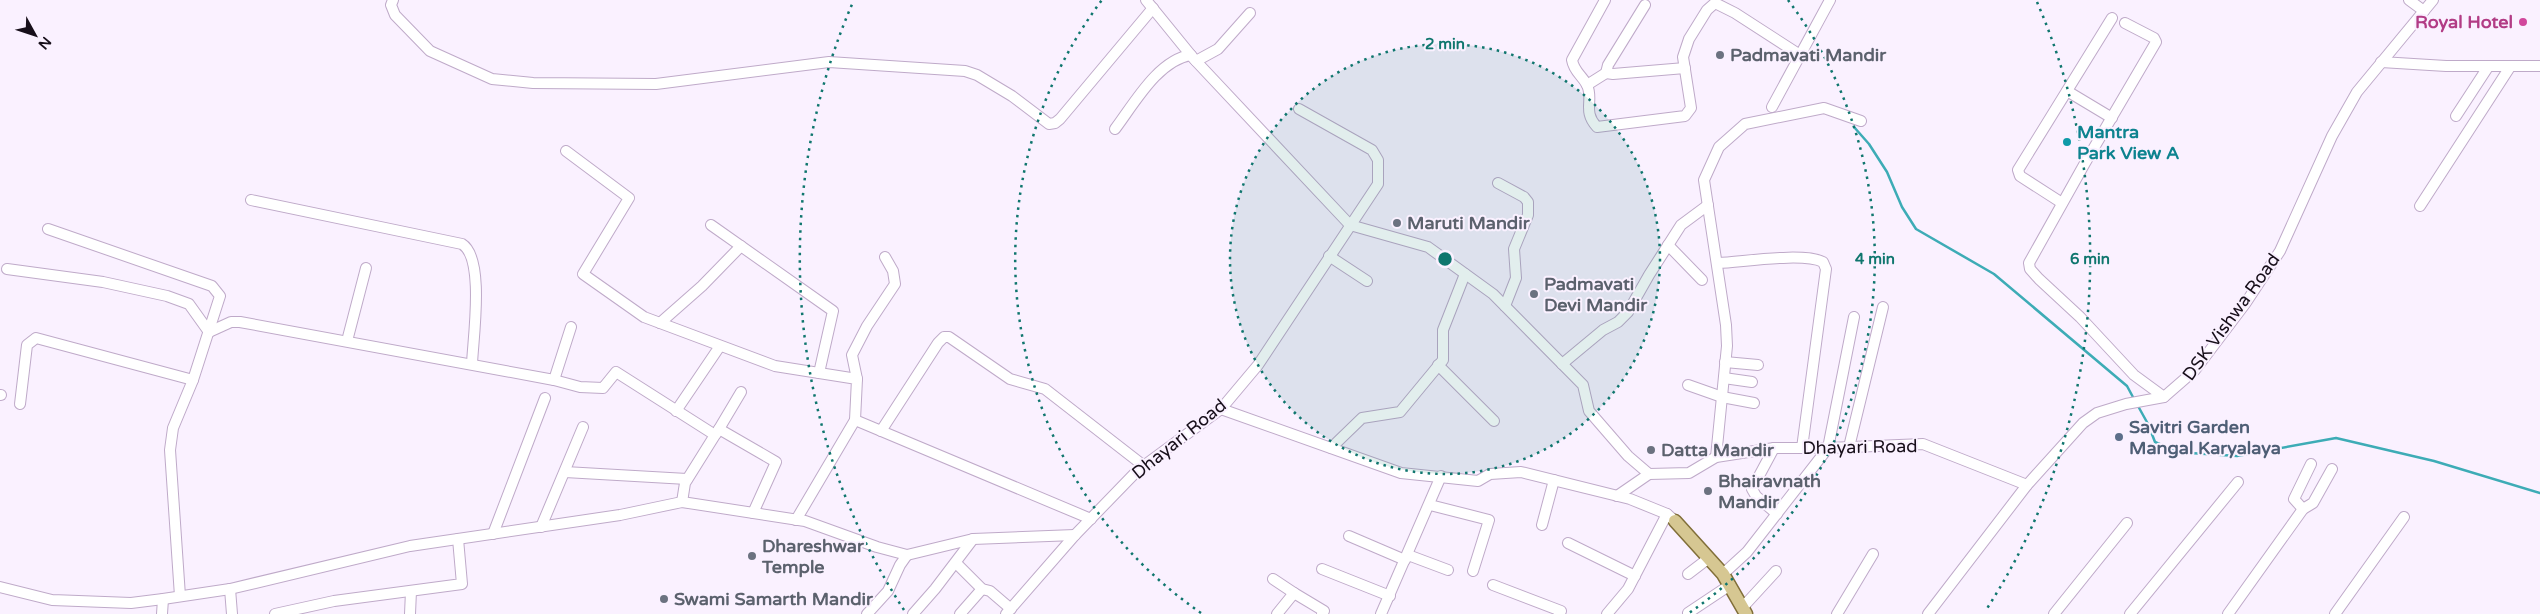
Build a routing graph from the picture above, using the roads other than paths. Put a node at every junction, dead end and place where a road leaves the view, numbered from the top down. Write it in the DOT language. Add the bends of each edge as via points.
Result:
graph roads {
  1 [pos="393,0"];
  2 [pos="1605,0"];
  3 [pos="1830,0"];
  4 [pos="2409,0"];
  5 [pos="2433,0"];
  6 [pos="1150,4"];
  7 [pos="1645,5"];
  8 [pos="2424,11"];
  9 [pos="1250,13"];
  10 [pos="2112,18"];
  11 [pos="2125,22"];
  12 [pos="1800,55"];
  13 [pos="1193,58"];
  14 [pos="2381,62"];
  15 [pos="2540,66"];
  16 [pos="2488,67"];
  17 [pos="2510,67"];
  18 [pos="1685,68"];
  19 [pos="1606,73"];
  20 [pos="1587,85"];
  21 [pos="2066,91"];
  22 [pos="1772,106"];
  23 [pos="1298,109"];
  24 [pos="2456,116"];
  25 [pos="2112,118"];
  26 [pos="1861,121"];
  27 [pos="1115,129"];
  28 [pos="566,151"];
  29 [pos="1498,183"];
  30 [pos="251,200"];
  31 [pos="2062,203"];
  32 [pos="1708,205"];
  33 [pos="2420,206"];
  34 [pos="711,225"];
  35 [pos="1350,225"];
  36 [pos="48,229"];
  37 [pos="1668,245"];
  38 [pos="741,246"];
  39 [pos="1329,256"];
  40 [pos="885,257"];
  41 [pos="1718,263"];
  42 [pos="366,268"];
  43 [pos="7,269"];
  44 [pos="1465,274"];
  45 [pos="1702,280"];
  46 [pos="1367,281"];
  47 [pos="1504,306"];
  48 [pos="1883,307"];
  49 [pos="1854,317"];
  50 [pos="660,323"];
  51 [pos="571,327"];
  52 [pos="209,332"];
  53 [pos="347,341"];
  54 [pos="720,346"];
  55 [pos="1725,362"];
  56 [pos="472,364"];
  57 [pos="1562,364"];
  58 [pos="1438,365"];
  59 [pos="1758,365"];
  60 [pos="819,373"];
  61 [pos="1724,378"];
  62 [pos="857,379"];
  63 [pos="193,380"];
  64 [pos="554,380"];
  65 [pos="1752,382"];
  66 [pos="1688,385"];
  67 [pos="741,392"];
  68 [pos="1722,397"];
  69 [pos="545,398"];
  70 [pos="2159,398"];
  71 [pos="1754,403"];
  72 [pos="20,404"];
  73 [pos="1221,409"];
  74 [pos="676,411"];
  75 [pos="855,420"];
  76 [pos="1494,421"];
  77 [pos="584,427"];
  78 [pos="881,431"];
  79 [pos="717,432"];
  80 [pos="1849,447"];
  81 [pos="1331,448"];
  82 [pos="1774,448"];
  83 [pos="1802,448"];
  84 [pos="1828,448"];
  85 [pos="1716,457"];
  86 [pos="2311,464"];
  87 [pos="1144,466"];
  88 [pos="2332,469"];
  89 [pos="565,472"];
  90 [pos="1649,474"];
  91 [pos="1442,476"];
  92 [pos="687,479"];
  93 [pos="1554,480"];
  94 [pos="2238,482"];
  95 [pos="2027,485"];
  96 [pos="1617,496"];
  97 [pos="682,502"];
  98 [pos="1430,504"];
  99 [pos="2303,509"];
  100 [pos="752,513"];
  101 [pos="1777,514"];
  102 [pos="2404,517"];
  103 [pos="1671,518"];
  104 [pos="1091,519"];
  105 [pos="796,520"];
  106 [pos="2128,523"];
  107 [pos="1542,525"];
  108 [pos="541,527"];
  109 [pos="493,534"];
  110 [pos="1075,536"];
  111 [pos="1349,536"];
  112 [pos="973,538"];
  113 [pos="458,539"];
  114 [pos="1568,543"];
  115 [pos="1873,554"];
  116 [pos="907,555"];
  117 [pos="1406,558"];
  118 [pos="1709,558"];
  119 [pos="956,563"];
  120 [pos="1322,569"];
  121 [pos="1448,570"];
  122 [pos="1776,570"];
  123 [pos="1473,571"];
  124 [pos="1688,574"];
  125 [pos="1635,576"];
  126 [pos="1273,579"];
  127 [pos="1726,580"];
  128 [pos="1492,585"];
  129 [pos="0,587"];
  130 [pos="982,588"];
  131 [pos="230,589"];
  132 [pos="411,591"];
  133 [pos="1294,593"];
  134 [pos="180,596"];
  135 [pos="1390,596"];
  136 [pos="163,599"];
  137 [pos="1611,610"];
  138 [pos="1009,611"];
  139 [pos="1745,611"];
  140 [pos="1688,612"];
  141 [pos="1326,613"];
  142 [pos="1562,613"];
  143 [pos="162,614"];
  144 [pos="232,614"];
  145 [pos="275,614"];
  146 [pos="410,614"];
  147 [pos="867,614"];
  148 [pos="913,614"];
  149 [pos="960,614"];
  150 [pos="1277,614"];
  151 [pos="1381,614"];
  152 [pos="1622,614"];
  153 [pos="1837,614"];
  154 [pos="1928,614"];
  155 [pos="2054,614"];
  156 [pos="2130,614"];
  157 [pos="2228,614"];
  158 [pos="2335,614"];
  1 -- 6 [label="street" via="391,5 395,15 430,51 492,79 649,85 829,62 965,71 1012,96 1049,124 1060,119"];
  2 -- 20 [label="street" via="1572,60 1573,68"];
  3 -- 12 [label="street"];
  4 -- 8 [label="street"];
  5 -- 8 [label="street, DSK Vishwa Road"];
  6 -- 13 [label="street"];
  7 -- 19 [label="street"];
  8 -- 14 [label="street, DSK Vishwa Road"];
  9 -- 13 [label="street" via="1218,49"];
  10 -- 21 [label="street"];
  11 -- 25 [label="street" via="2156,42"];
  12 -- 18 [label="street" via="1715,3 1689,39 1683,57"];
  12 -- 22 [label="street"];
  13 -- 27 [label="street" via="1180,56 1160,70"];
  13 -- 35 [label="street"];
  14 -- 16 [label="street"];
  14 -- 70 [label="street, DSK Vishwa Road" via="2357,92 2332,136 2280,251 2195,370"];
  15 -- 17 [label="street"];
  16 -- 17 [label="street"];
  16 -- 24 [label="street"];
  17 -- 33 [label="street"];
  18 -- 19 [label="street"];
  18 -- 20 [label="street" via="1691,108 1685,116 1596,127 1588,114"];
  19 -- 20 [label="street"];
  21 -- 25 [label="street"];
  21 -- 31 [label="street" via="2018,172"];
  23 -- 35 [label="street, Dhayari Road" via="1372,150 1378,160 1378,184"];
  25 -- 31 [label="street"];
  26 -- 32 [label="street" via="1824,108 1745,124 1719,147 1704,180"];
  28 -- 50 [label="street" via="629,198 583,274 644,317"];
  29 -- 47 [label="street" via="1524,197 1529,209 1514,249 1516,278"];
  30 -- 56 [label="street" via="462,244 475,272"];
  31 -- 70 [label="street" via="2030,259 2030,269"];
  32 -- 37 [label="street" via="1681,225"];
  32 -- 41 [label="street"];
  34 -- 38 [label="street"];
  35 -- 39 [label="street, Dhayari Road"];
  35 -- 44 [label="street" via="1428,248"];
  36 -- 52 [label="street" via="212,286 220,296"];
  37 -- 45 [label="street"];
  37 -- 57 [label="street" via="1628,312"];
  38 -- 50 [label="street"];
  38 -- 60 [label="street" via="833,311"];
  39 -- 46 [label="street"];
  39 -- 73 [label="street, Dhayari Road" via="1258,365"];
  40 -- 62 [label="street" via="893,271 895,284 852,355"];
  41 -- 55 [label="street" via="1726,325"];
  41 -- 83 [label="street" via="1817,258 1826,268"];
  42 -- 53 [label="street"];
  43 -- 52 [label="street" via="103,282 166,296 189,304"];
  44 -- 47 [label="street"];
  44 -- 58 [label="street" via="1443,330 1445,353"];
  47 -- 57 [label="street"];
  48 -- 80 [label="street"];
  49 -- 84 [label="street"];
  50 -- 54 [label="street"];
  51 -- 64 [label="street"];
  52 -- 53 [label="street" via="231,322 240,322"];
  52 -- 63 [label="street"];
  53 -- 56 [label="street"];
  54 -- 60 [label="street" via="775,366"];
  54 -- 74 [label="street"];
  55 -- 59 [label="street"];
  55 -- 61 [label="street"];
  56 -- 64 [label="street"];
  57 -- 90 [label="street" via="1583,385 1588,412"];
  58 -- 76 [label="street"];
  58 -- 81 [label="street" via="1400,412 1362,418"];
  60 -- 62 [label="street"];
  61 -- 65 [label="street"];
  61 -- 68 [label="street"];
  62 -- 75 [label="street"];
  63 -- 72 [label="street" via="36,338 27,345"];
  63 -- 134 [label="street" via="173,428 170,450"];
  64 -- 74 [label="street" via="580,387 603,388 616,372"];
  66 -- 68 [label="street"];
  67 -- 79 [label="street"];
  68 -- 71 [label="street"];
  68 -- 85 [label="street"];
  69 -- 109 [label="street"];
  70 -- 95 [label="street" via="2097,412"];
  73 -- 81 [label="street"];
  73 -- 87 [label="street, Dhayari Road"];
  74 -- 79 [label="street"];
  75 -- 78 [label="street"];
  75 -- 105 [label="street"];
  77 -- 89 [label="street"];
  78 -- 87 [label="street" via="938,343 949,337 1010,379 1045,389"];
  78 -- 104 [label="street"];
  79 -- 92 [label="street"];
  79 -- 100 [label="street" via="776,462"];
  80 -- 84 [label="street, Dhayari Road"];
  80 -- 95 [label="street, Dhayari Road" via="1923,444"];
  81 -- 91 [label="street" via="1401,473"];
  82 -- 83 [label="street, Dhayari Road"];
  82 -- 85 [label="street, Dhayari Road"];
  82 -- 101 [label="street" via="1752,490"];
  83 -- 84 [label="street, Dhayari Road"];
  84 -- 101 [label="street"];
  85 -- 90 [label="street, Dhayari Road" via="1690,473"];
  86 -- 99 [label="street" via="2294,499"];
  87 -- 104 [label="street, Dhayari Road"];
  88 -- 99 [label="street" via="2313,504"];
  89 -- 92 [label="street"];
  89 -- 108 [label="street"];
  90 -- 96 [label="street"];
  91 -- 93 [label="street" via="1478,481 1490,474 1521,472"];
  91 -- 98 [label="street"];
  92 -- 97 [label="street"];
  93 -- 96 [label="street"];
  93 -- 107 [label="street"];
  94 -- 156 [label="street"];
  95 -- 154 [label="street"];
  96 -- 103 [label="street" via="1630,498"];
  97 -- 100 [label="street"];
  97 -- 108 [label="street"];
  98 -- 117 [label="street"];
  98 -- 123 [label="street" via="1489,520"];
  99 -- 157 [label="street"];
  100 -- 105 [label="street"];
  101 -- 127 [label="street"];
  102 -- 158 [label="street"];
  103 -- 118 [label="main road"];
  103 -- 125 [label="street"];
  104 -- 110 [label="street, Dhayari Road"];
  105 -- 116 [label="street"];
  106 -- 155 [label="street"];
  108 -- 109 [label="street"];
  109 -- 113 [label="street"];
  110 -- 112 [label="street"];
  110 -- 138 [label="street, Dhayari Road"];
  111 -- 117 [label="street"];
  112 -- 116 [label="street"];
  112 -- 119 [label="street"];
  113 -- 131 [label="street" via="410,546"];
  113 -- 132 [label="street" via="462,584"];
  114 -- 125 [label="street"];
  115 -- 153 [label="street"];
  116 -- 147 [label="street" via="888,591"];
  117 -- 121 [label="street"];
  117 -- 135 [label="street"];
  118 -- 124 [label="street"];
  118 -- 127 [label="main road"];
  119 -- 130 [label="street"];
  119 -- 148 [label="street"];
  120 -- 135 [label="street"];
  122 -- 139 [label="street"];
  125 -- 137 [label="street"];
  126 -- 133 [label="street"];
  127 -- 139 [label="main road"];
  127 -- 140 [label="street"];
  128 -- 142 [label="street"];
  129 -- 136 [label="street" via="52,600 131,603"];
  130 -- 138 [label="street" via="990,591"];
  130 -- 149 [label="street"];
  131 -- 134 [label="street"];
  131 -- 144 [label="street"];
  132 -- 145 [label="street" via="334,601"];
  132 -- 146 [label="street"];
  133 -- 141 [label="street"];
  133 -- 150 [label="street"];
  134 -- 136 [label="street"];
  135 -- 151 [label="street"];
  136 -- 143 [label="street"];
  137 -- 152 [label="street"];
}
